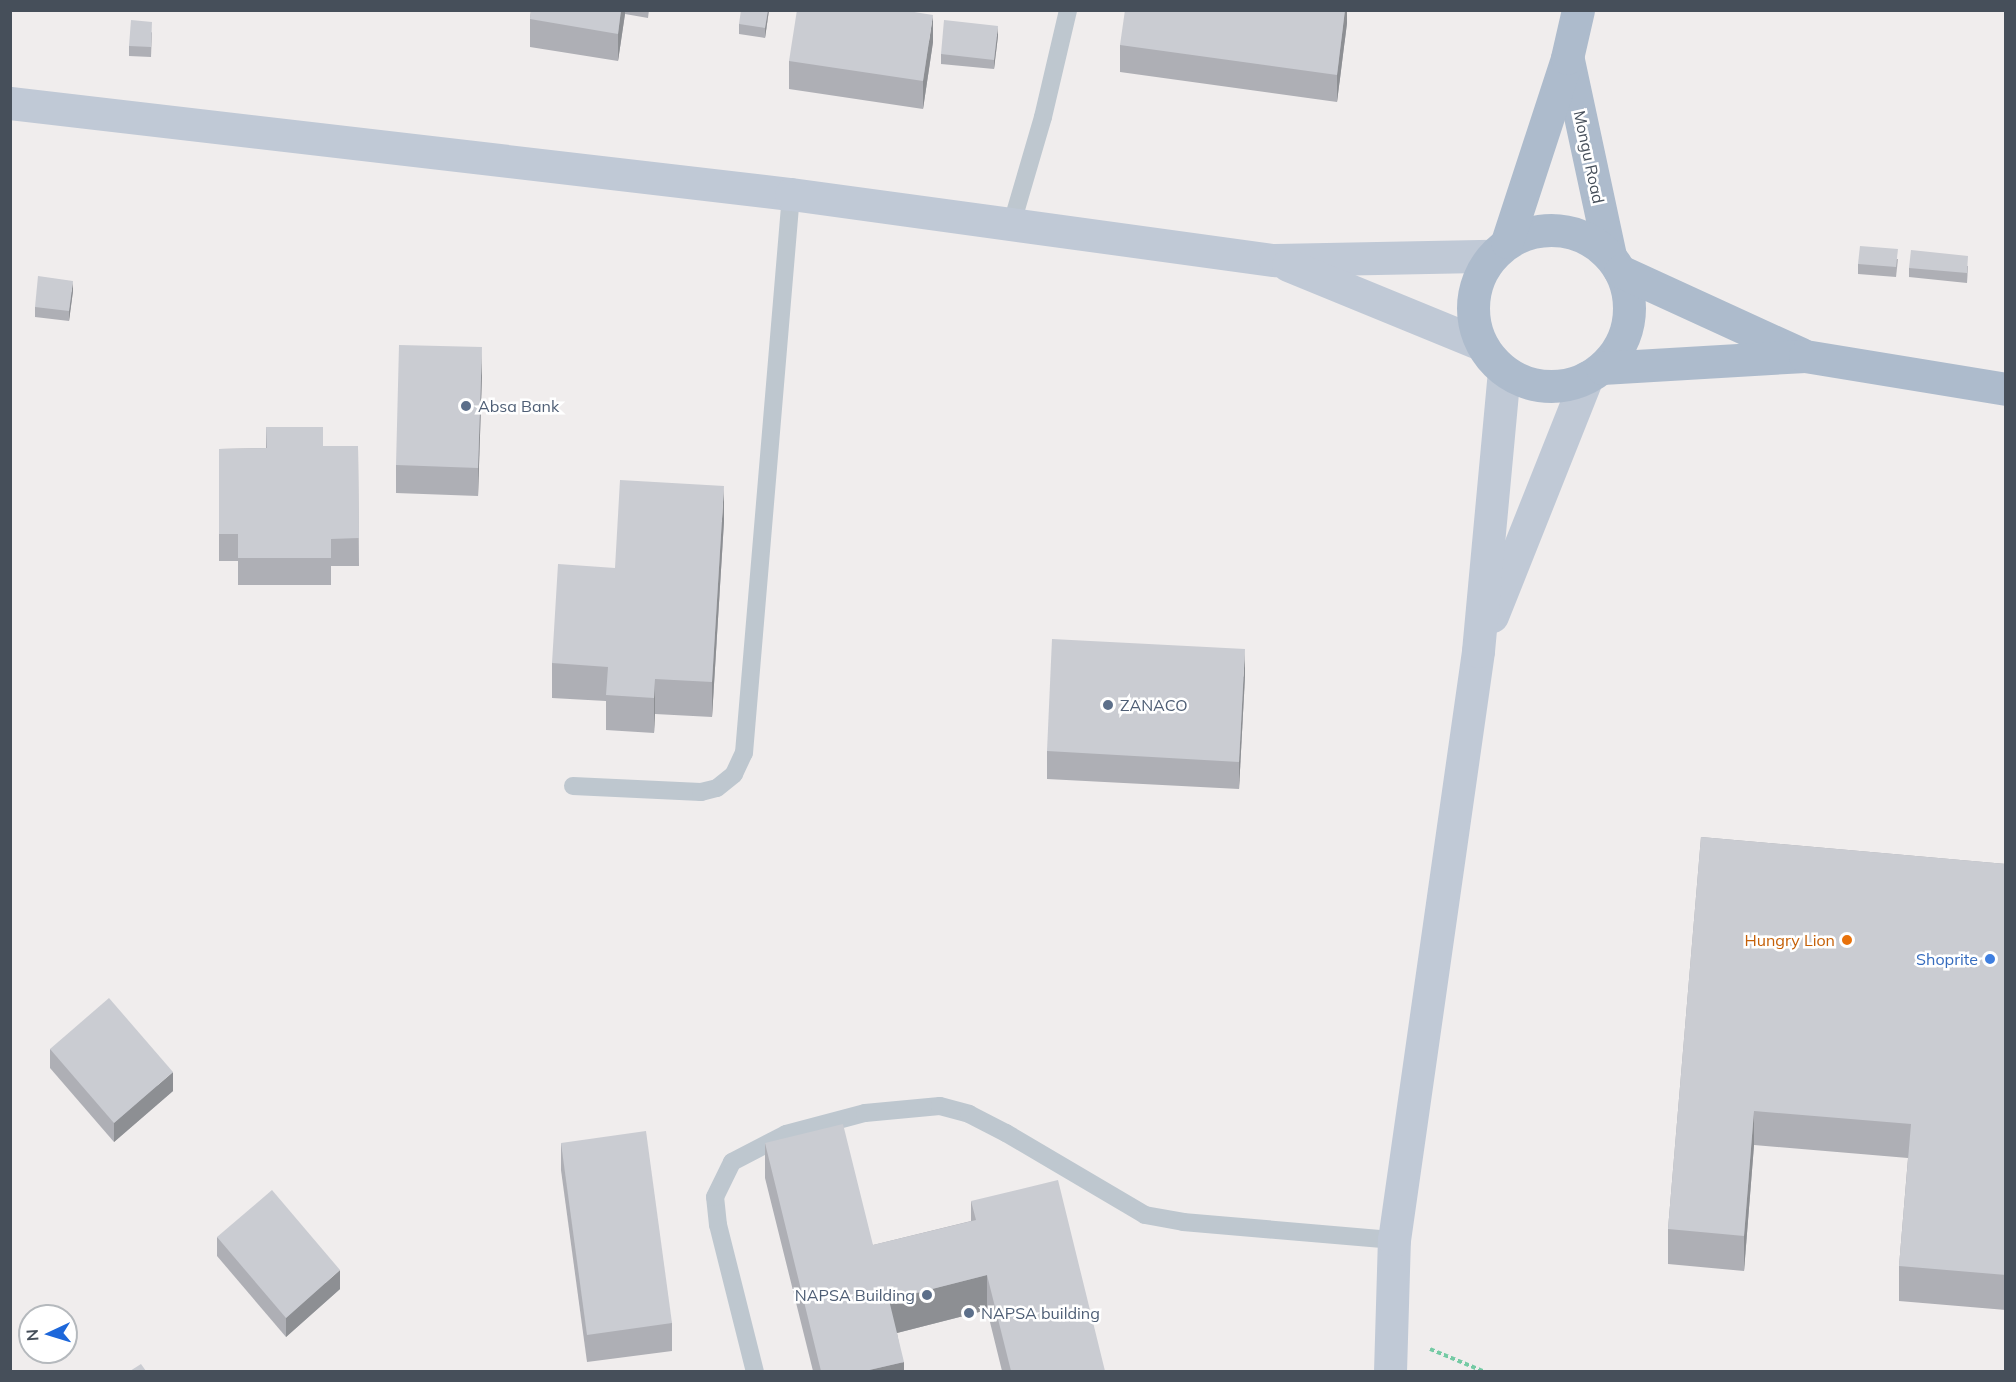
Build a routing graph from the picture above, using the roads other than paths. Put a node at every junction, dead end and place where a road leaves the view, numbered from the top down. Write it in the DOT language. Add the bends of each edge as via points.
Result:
graph roads {
  1 [pos="1068,10"];
  2 [pos="1578,10"];
  3 [pos="1567,58"];
  4 [pos="10,103"];
  5 [pos="791,194"];
  6 [pos="1012,223"];
  7 [pos="1500,249"];
  8 [pos="1275,260"];
  9 [pos="1615,264"];
  10 [pos="1481,344"];
  11 [pos="1805,356"];
  12 [pos="1504,371"];
  13 [pos="1594,373"];
  14 [pos="2006,389"];
  15 [pos="1478,651"];
  16 [pos="573,786"];
  17 [pos="1394,1240"];
  18 [pos="755,1371"];
  19 [pos="1390,1371"];
  1 -- 6 [label="lane" via="1043,117"];
  2 -- 3 [label="main road, Mongu Road"];
  3 -- 7 [label="main road, Mongu Road"];
  3 -- 9 [label="main road, Mongu Road"];
  4 -- 5 [label="main road"];
  5 -- 6 [label="main road"];
  5 -- 16 [label="lane" via="744,753 734,774 717,788 701,792"];
  6 -- 8 [label="main road"];
  7 -- 8 [label="main road"];
  7 -- 9 [label="main road" via="1524,234 1542,229 1562,230 1597,243"];
  7 -- 10 [label="main road" via="1481,272 1473,307"];
  8 -- 10 [label="main road"];
  9 -- 11 [label="main road"];
  9 -- 13 [label="main road" via="1626,287 1628,322 1614,355"];
  10 -- 12 [label="main road"];
  11 -- 13 [label="main road"];
  11 -- 14 [label="main road"];
  12 -- 13 [label="main road" via="1527,382 1553,386"];
  12 -- 15 [label="main road"];
  13 -- 15 [label="main road"];
  15 -- 17 [label="main road"];
  17 -- 18 [label="lane" via="1184,1222 1145,1215 969,1114 940,1106 865,1113 786,1134 732,1162 715,1197 718,1225"];
  17 -- 19 [label="main road"];
}
